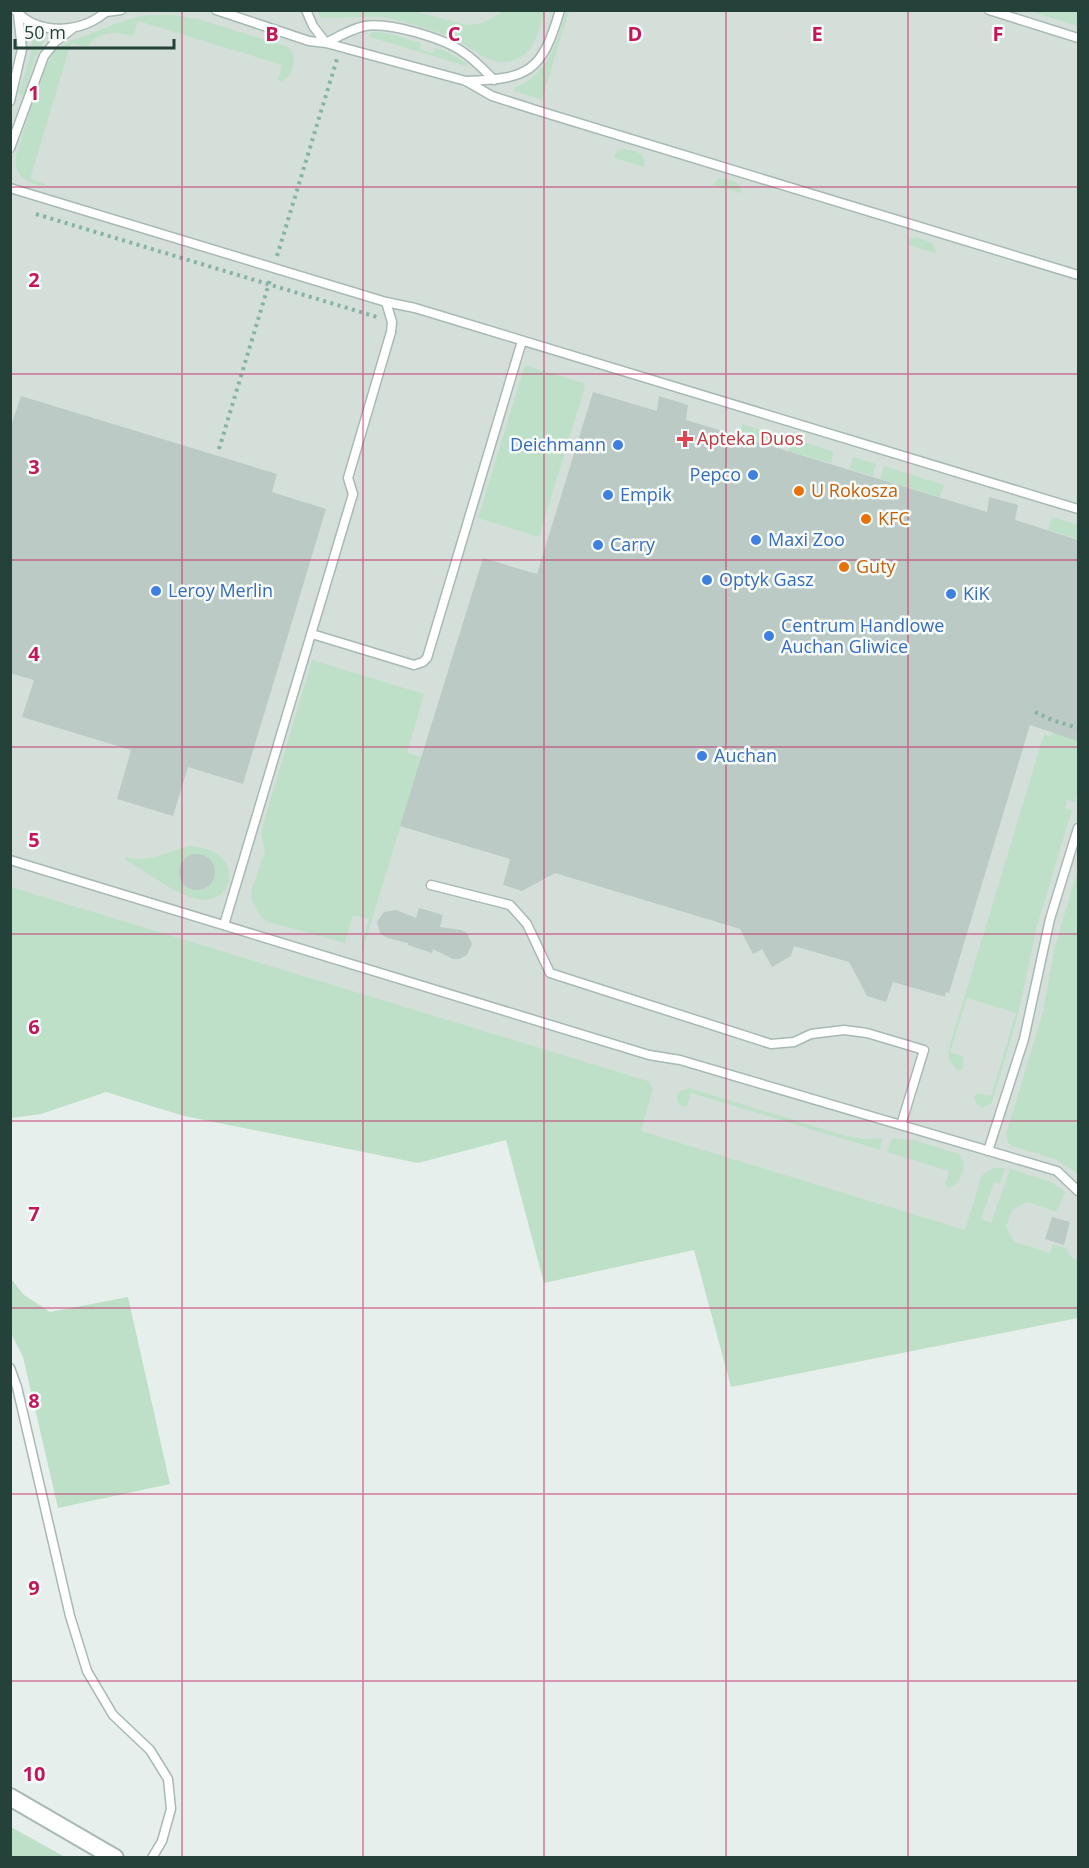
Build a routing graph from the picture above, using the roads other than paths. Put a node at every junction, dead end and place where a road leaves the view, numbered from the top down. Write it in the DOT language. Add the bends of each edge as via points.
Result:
graph roads {
  1 [pos="121,10"];
  2 [pos="216,10"];
  3 [pos="306,10"];
  4 [pos="553,10"];
  5 [pos="560,10"];
  6 [pos="988,10"];
  7 [pos="107,11"];
  8 [pos="16,12"];
  9 [pos="555,27"];
  10 [pos="72,29"];
  11 [pos="1078,38"];
  12 [pos="326,43"];
  13 [pos="494,80"];
  14 [pos="466,81"];
  15 [pos="10,101"];
  16 [pos="10,148"];
  17 [pos="10,188"];
  18 [pos="1078,275"];
  19 [pos="386,302"];
  20 [pos="522,340"];
  21 [pos="1078,509"];
  22 [pos="312,634"];
  23 [pos="1078,828"];
  24 [pos="10,860"];
  25 [pos="432,885"];
  26 [pos="224,925"];
  27 [pos="901,1125"];
  28 [pos="988,1151"];
  29 [pos="1078,1191"];
  30 [pos="10,1368"];
  31 [pos="10,1797"];
  32 [pos="115,1857"];
  33 [pos="152,1857"];
  1 -- 7 [label="lane"];
  2 -- 12 [label="lane"];
  3 -- 12 [label="lane"];
  4 -- 9 [label="lane"];
  5 -- 9 [label="lane"];
  6 -- 11 [label="lane"];
  7 -- 10 [label="lane"];
  8 -- 10 [label="lane" via="34,24"];
  8 -- 15 [label="lane" via="22,49"];
  9 -- 13 [label="lane" via="545,52 534,66 517,76"];
  10 -- 16 [label="lane" via="44,56"];
  12 -- 13 [label="lane" via="359,27 394,27 452,46"];
  12 -- 14 [label="lane"];
  13 -- 14 [label="lane"];
  14 -- 18 [label="lane" via="492,96 538,111"];
  17 -- 19 [label="lane"];
  19 -- 20 [label="lane"];
  19 -- 22 [label="lane" via="392,322 348,478 353,494"];
  20 -- 21 [label="lane"];
  20 -- 22 [label="lane" via="427,658 414,665"];
  22 -- 26 [label="lane"];
  23 -- 28 [label="lane" via="1050,919 1024,1039"];
  24 -- 26 [label="lane"];
  25 -- 27 [label="lane" via="510,905 527,924 550,974 771,1044 844,1030 924,1050"];
  26 -- 27 [label="lane" via="649,1055 680,1060"];
  27 -- 28 [label="lane"];
  28 -- 29 [label="lane" via="1058,1171"];
  30 -- 33 [label="lane" via="87,1671 114,1715 150,1750 168,1779 171,1809 162,1841"];
  31 -- 32 [label="street"];
}
